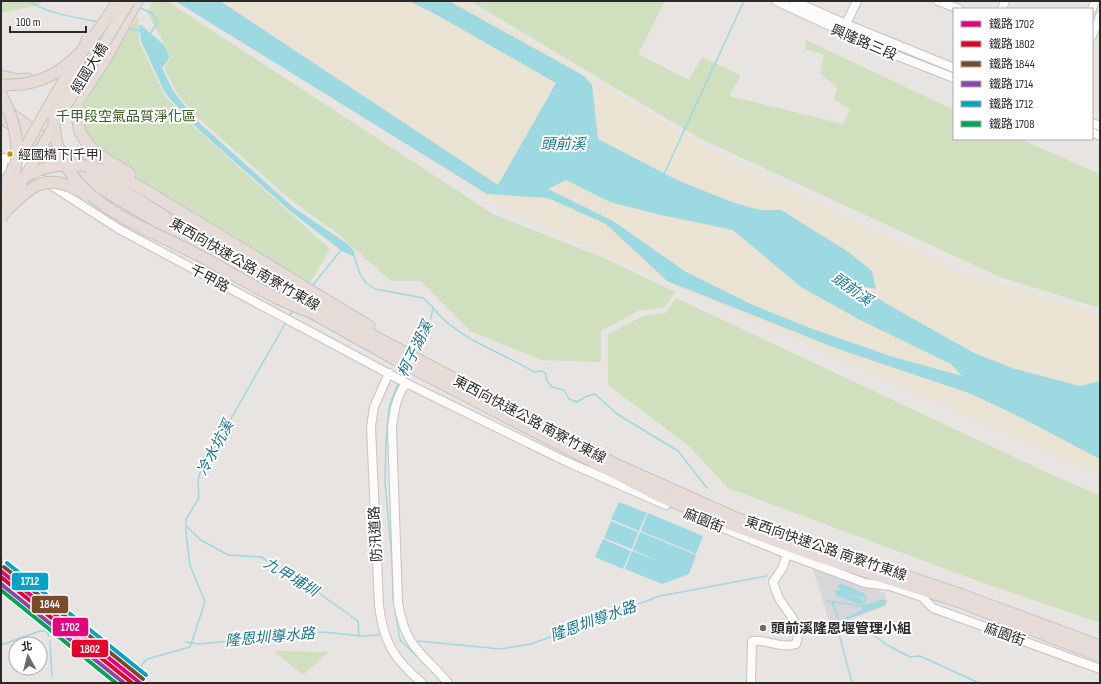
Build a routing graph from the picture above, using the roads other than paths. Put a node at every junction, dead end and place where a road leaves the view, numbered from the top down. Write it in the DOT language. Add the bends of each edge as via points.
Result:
graph roads {
  1 [pos="118,1"];
  2 [pos="130,1"];
  3 [pos="137,1"];
  4 [pos="776,1"];
  5 [pos="794,1"];
  6 [pos="857,1"];
  7 [pos="938,1"];
  8 [pos="957,8"];
  9 [pos="1100,16"];
  10 [pos="846,24"];
  11 [pos="1093,34"];
  12 [pos="88,38"];
  13 [pos="953,68"];
  14 [pos="1,76"];
  15 [pos="953,78"];
  16 [pos="1,85"];
  17 [pos="1,95"];
  18 [pos="1,106"];
  19 [pos="1,117"];
  20 [pos="54,125"];
  21 [pos="3,156"];
  22 [pos="17,160"];
  23 [pos="35,175"];
  24 [pos="1,179"];
  25 [pos="1,188"];
  26 [pos="1,193"];
  27 [pos="18,196"];
  28 [pos="1,197"];
  29 [pos="101,205"];
  30 [pos="177,209"];
  31 [pos="4,215"];
  32 [pos="1,226"];
  33 [pos="216,253"];
  34 [pos="317,315"];
  35 [pos="389,373"];
  36 [pos="452,378"];
  37 [pos="406,383"];
  38 [pos="787,554"];
  39 [pos="961,598"];
  40 [pos="1100,646"];
  41 [pos="1100,656"];
  42 [pos="1100,669"];
  43 [pos="441,680"];
  44 [pos="422,683"];
  45 [pos="448,683"];
  46 [pos="751,683"];
  1 -- 16 [label="highway, bridge" via="95,37 76,57 54,73 30,83"];
  2 -- 20 [label="main road, 經國大橋, bridge"];
  3 -- 30 [label="highway" via="105,60 78,101 77,122 80,132 96,153"];
  4 -- 15 [label="street, 興隆路三段" via="872,46"];
  5 -- 10 [label="street, 興隆路三段"];
  6 -- 10 [label="street"];
  7 -- 8 [label="street"];
  9 -- 11 [label="street"];
  10 -- 13 [label="street, 興隆路三段"];
  12 -- 14 [label="highway" via="70,56 43,74 18,80"];
  12 -- 20 [label="highway, bridge" via="70,82 56,105"];
  12 -- 22 [label="main road, 經國大橋, bridge"];
  17 -- 22 [label="highway, bridge" via="14,124 18,147"];
  18 -- 33 [label="highway, 東西向快速公路 南寮竹東線" via="56,147"];
  19 -- 33 [label="highway, 東西向快速公路 南寮竹東線" via="92,183"];
  20 -- 29 [label="highway, bridge" via="64,164"];
  20 -- 31 [label="main road, 經國大橋, bridge"];
  21 -- 23 [label="street, 千甲路" via="29,168"];
  21 -- 24 [label="street"];
  22 -- 25 [label="main road, 經國大橋, bridge"];
  22 -- 31 [label="highway, bridge" via="15,178"];
  23 -- 27 [label="street"];
  23 -- 35 [label="street, 千甲路" via="119,229"];
  25 -- 27 [label="street" via="15,190"];
  26 -- 27 [label="street" via="11,198"];
  27 -- 32 [label="street"];
  28 -- 30 [label="highway, bridge" via="31,172 74,164 114,173"];
  29 -- 31 [label="highway, bridge" via="76,189 54,182 30,188"];
  29 -- 34 [label="highway, bridge" via="131,223 197,254 275,298"];
  30 -- 36 [label="highway"];
  33 -- 34 [label="highway, 東西向快速公路 南寮竹東線, bridge"];
  33 -- 36 [label="highway, 東西向快速公路 南寮竹東線"];
  34 -- 39 [label="highway, 東西向快速公路 南寮竹東線" via="391,357 661,496 814,555"];
  35 -- 37 [label="street, 千甲路"];
  35 -- 44 [label="street, 防汛道路" via="374,407 371,427 379,611 385,638 394,654"];
  36 -- 39 [label="highway, 東西向快速公路 南寮竹東線" via="615,464 684,496 738,519"];
  37 -- 38 [label="street, 麻園街" via="565,461"];
  37 -- 43 [label="street" via="394,409 392,448 398,603 401,621 410,641"];
  38 -- 42 [label="street, 麻園街" via="865,583 890,586 922,597 932,608"];
  38 -- 46 [label="street" via="783,567 773,582 794,619 798,638 796,644 789,646 760,640 752,641"];
  39 -- 40 [label="highway, 東西向快速公路 南寮竹東線"];
  39 -- 41 [label="highway, 東西向快速公路 南寮竹東線"];
  43 -- 45 [label="street"];
}
